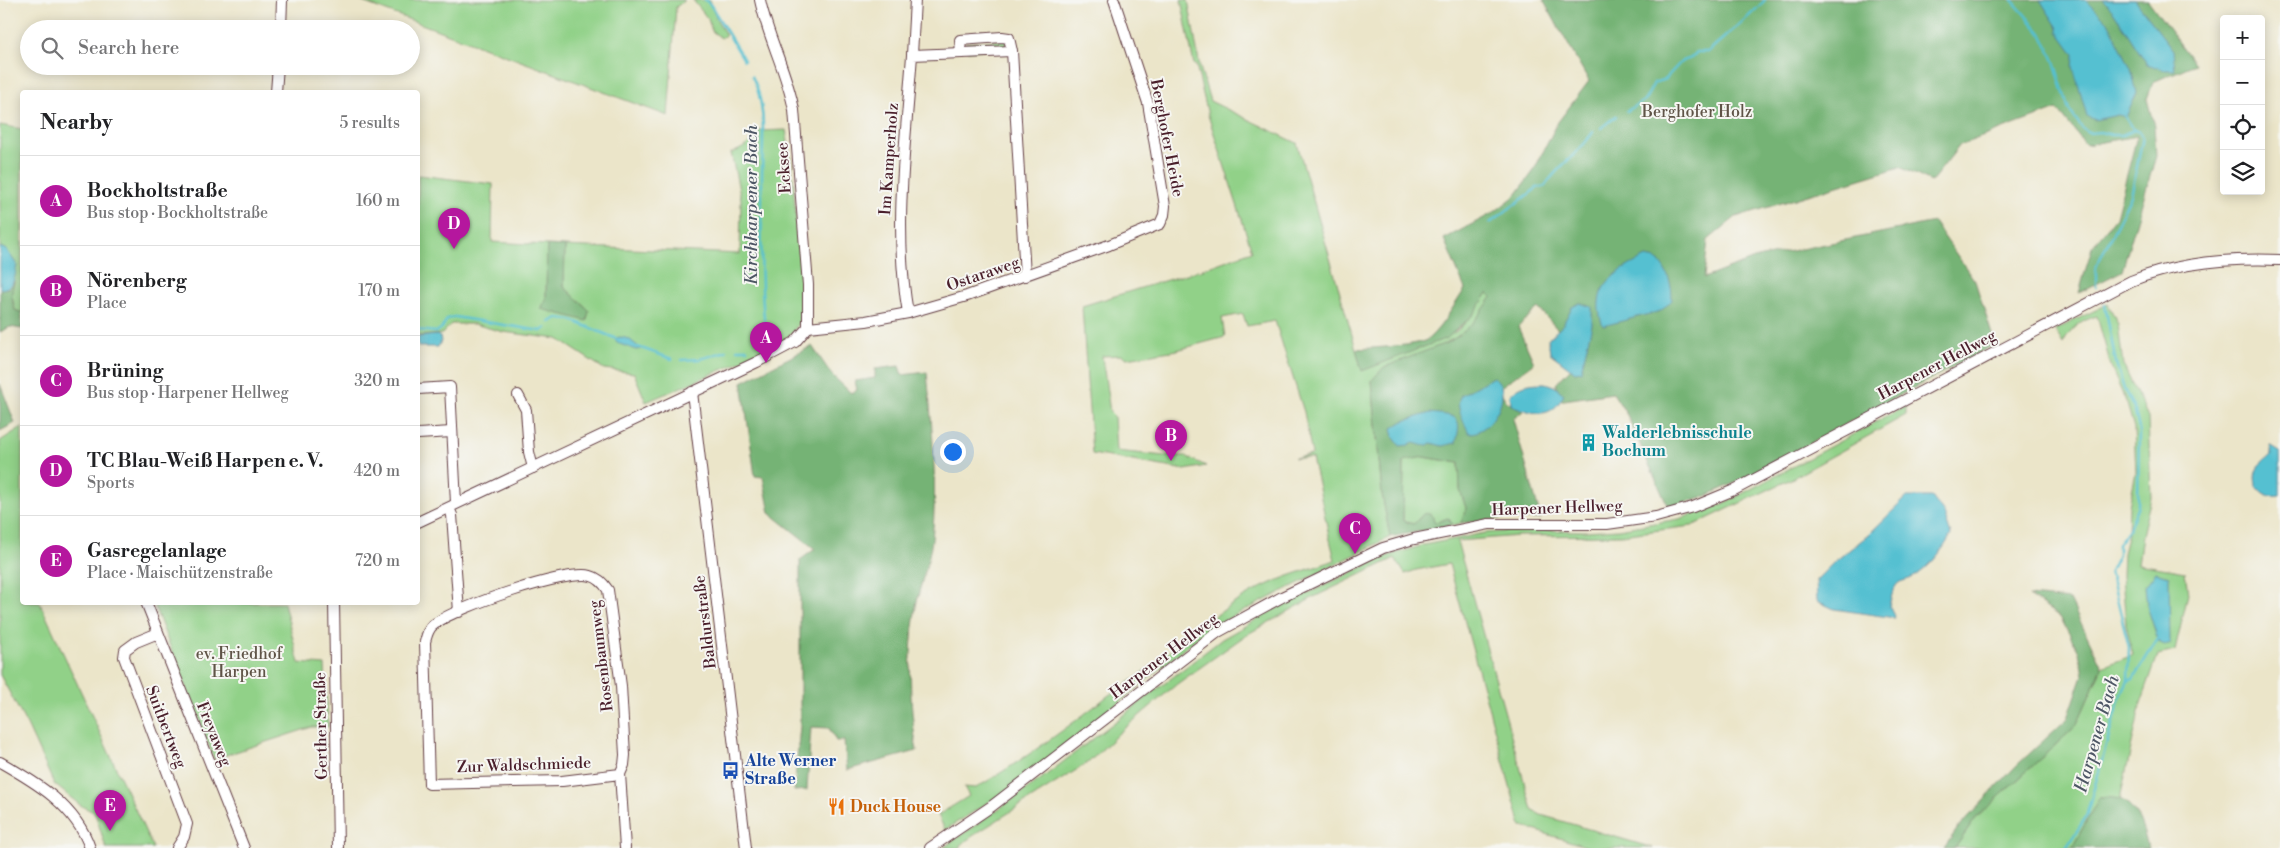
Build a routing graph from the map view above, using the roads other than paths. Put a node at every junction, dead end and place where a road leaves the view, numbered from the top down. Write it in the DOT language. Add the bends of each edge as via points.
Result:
graph roads {
  1 [pos="282,0"];
  2 [pos="760,0"];
  3 [pos="915,0"];
  4 [pos="1114,0"];
  5 [pos="281,20"];
  6 [pos="1012,51"];
  7 [pos="961,53"];
  8 [pos="912,55"];
  9 [pos="277,75"];
  10 [pos="276,90"];
  11 [pos="1160,224"];
  12 [pos="2280,260"];
  13 [pos="1025,276"];
  14 [pos="908,313"];
  15 [pos="808,327"];
  16 [pos="420,389"];
  17 [pos="692,392"];
  18 [pos="518,395"];
  19 [pos="452,432"];
  20 [pos="420,434"];
  21 [pos="533,468"];
  22 [pos="453,506"];
  23 [pos="420,521"];
  24 [pos="147,605"];
  25 [pos="334,605"];
  26 [pos="459,612"];
  27 [pos="158,633"];
  28 [pos="0,762"];
  29 [pos="620,774"];
  30 [pos="429,784"];
  31 [pos="90,848"];
  32 [pos="177,848"];
  33 [pos="244,848"];
  34 [pos="338,848"];
  35 [pos="625,848"];
  36 [pos="746,848"];
  37 [pos="930,848"];
  1 -- 5 [label="street"];
  2 -- 15 [label="street, Ecksee" via="794,110 808,285"];
  3 -- 8 [label="street"];
  4 -- 11 [label="street, Berghofer Heide" via="1148,103 1165,206"];
  6 -- 7 [label="street"];
  6 -- 7 [label="street" via="1010,38 1002,36 960,40"];
  6 -- 13 [label="street"];
  7 -- 8 [label="street"];
  8 -- 14 [label="street, Im Kamperholz" via="900,218 902,275"];
  9 -- 10 [label="street"];
  11 -- 13 [label="street, Ostaraweg"];
  12 -- 37 [label="street, Harpener Hellweg" via="2248,258 2194,263 2131,281 1734,490 1693,507 1607,524 1489,524 1384,548 1218,632 1000,800"];
  13 -- 14 [label="street, Ostaraweg"];
  14 -- 15 [label="street, Ostaraweg"];
  15 -- 17 [label="street" via="795,342"];
  16 -- 19 [label="street" via="450,387"];
  17 -- 21 [label="street"];
  17 -- 36 [label="street, Baldurstraße"];
  18 -- 21 [label="street" via="526,410"];
  19 -- 20 [label="street"];
  19 -- 22 [label="street"];
  21 -- 22 [label="street"];
  22 -- 23 [label="street"];
  22 -- 26 [label="street"];
  24 -- 27 [label="street, Freyaweg"];
  25 -- 34 [label="street, Gerther Straße"];
  26 -- 29 [label="street, Rosenbaumweg" via="562,576 590,575 603,583 608,590 621,686 625,755"];
  26 -- 30 [label="street, Rosenbaumweg" via="430,627 425,642"];
  27 -- 32 [label="street, Suitbertweg" via="136,642 125,650 124,657 187,824"];
  27 -- 33 [label="street, Freyaweg"];
  28 -- 31 [label="street" via="44,788 79,823"];
  29 -- 30 [label="street, Zur Waldschmiede" via="562,781"];
  29 -- 35 [label="street, Rosenbaumweg"];
}
